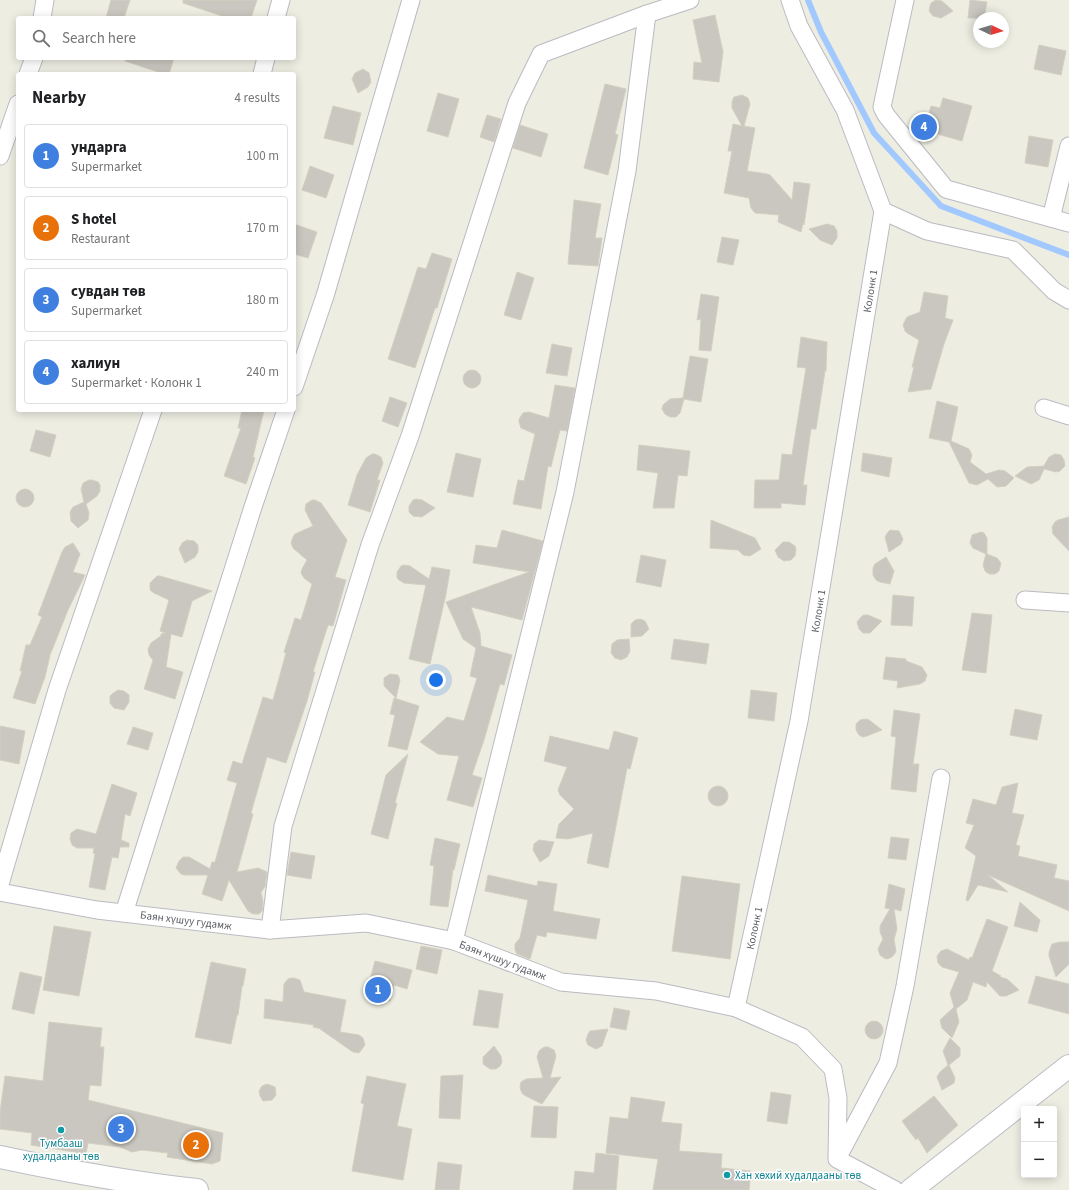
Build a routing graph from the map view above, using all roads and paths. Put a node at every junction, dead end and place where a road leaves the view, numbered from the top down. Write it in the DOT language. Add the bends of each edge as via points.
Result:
graph roads {
  1 [pos="45,0"];
  2 [pos="281,0"];
  3 [pos="411,0"];
  4 [pos="690,0"];
  5 [pos="790,0"];
  6 [pos="905,0"];
  7 [pos="648,14"];
  8 [pos="42,16"];
  9 [pos="277,16"];
  10 [pos="33,60"];
  11 [pos="266,60"];
  12 [pos="29,72"];
  13 [pos="262,72"];
  14 [pos="16,110"];
  15 [pos="1069,146"];
  16 [pos="0,156"];
  17 [pos="884,211"];
  18 [pos="1051,218"];
  19 [pos="1069,223"];
  20 [pos="1069,300"];
  21 [pos="296,381"];
  22 [pos="1044,408"];
  23 [pos="152,412"];
  24 [pos="285,412"];
  25 [pos="1069,416"];
  26 [pos="1025,600"];
  27 [pos="1069,603"];
  28 [pos="941,778"];
  29 [pos="0,884"];
  30 [pos="0,892"];
  31 [pos="124,913"];
  32 [pos="270,930"];
  33 [pos="454,941"];
  34 [pos="736,1008"];
  35 [pos="1069,1066"];
  36 [pos="0,1157"];
  37 [pos="837,1159"];
  38 [pos="143,1187"];
  39 [pos="197,1190"];
  40 [pos="895,1190"];
  41 [pos="911,1190"];
  1 -- 8 [label="street"];
  2 -- 9 [label="street"];
  3 -- 21 [label="street" via="325,296"];
  4 -- 7 [label="street"];
  5 -- 17 [label="street" via="799,26 845,110"];
  6 -- 18 [label="street" via="882,107 886,115 946,189"];
  7 -- 32 [label="street" via="541,54 517,103 410,436 370,545 283,826"];
  7 -- 33 [label="street" via="627,171 565,492"];
  10 -- 12 [label="street"];
  11 -- 13 [label="street"];
  14 -- 16 [label="street"];
  15 -- 18 [label="street"];
  17 -- 20 [label="street" via="927,231 1013,250 1054,291"];
  17 -- 34 [label="street, Колонк 1" via="799,721"];
  18 -- 19 [label="street"];
  22 -- 25 [label="street"];
  23 -- 29 [label="street" via="57,690"];
  24 -- 31 [label="street"];
  26 -- 27 [label="street"];
  28 -- 37 [label="street" via="905,986 888,1063"];
  30 -- 31 [label="street, Баян хүшуу гудамж"];
  31 -- 32 [label="street, Баян хүшуу гудамж"];
  32 -- 33 [label="street, Баян хүшуу гудамж" via="366,923"];
  33 -- 34 [label="street, Баян хүшуу гудамж" via="561,982 656,991"];
  34 -- 37 [label="street, Баян хүшуу гудамж" via="802,1037 833,1069 838,1098"];
  35 -- 41 [label="main road"];
  36 -- 38 [label="main road"];
  37 -- 40 [label="street"];
  38 -- 39 [label="main road"];
}
